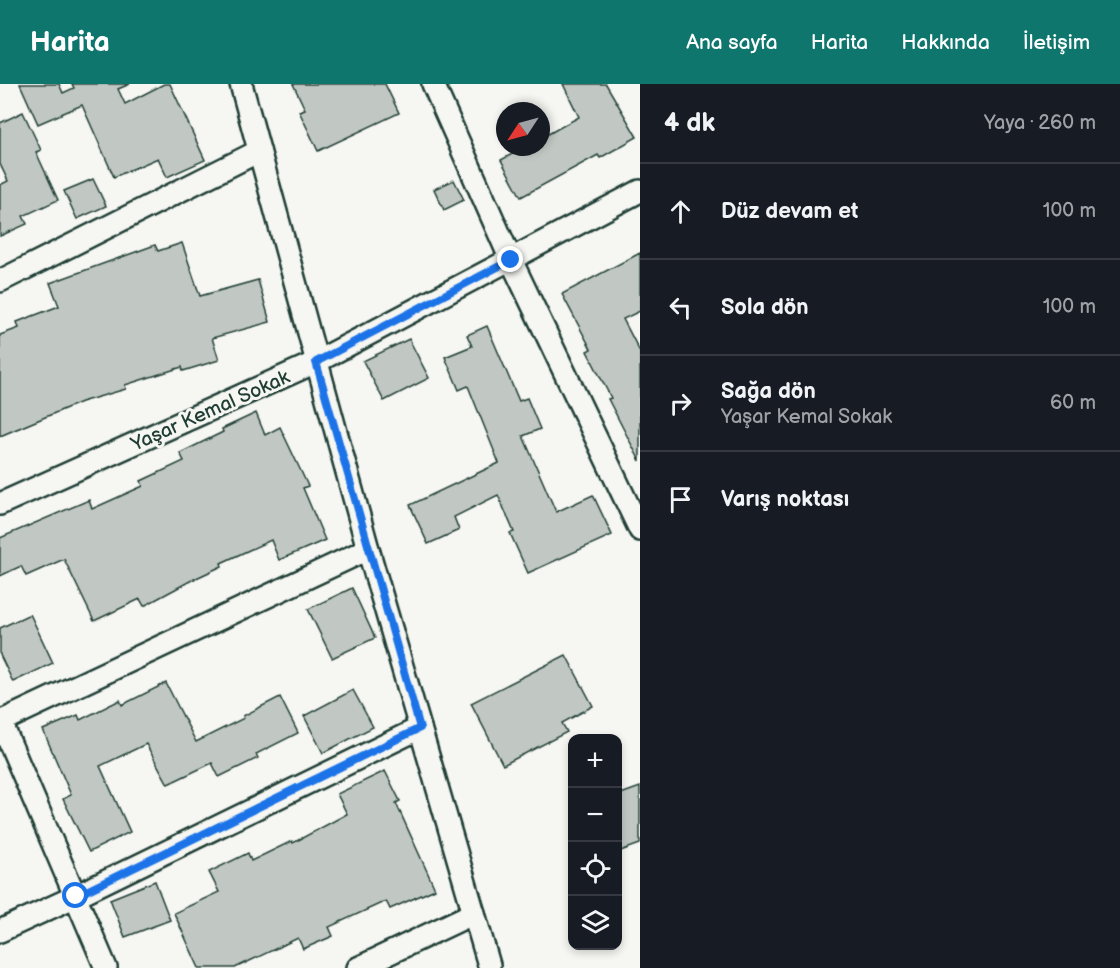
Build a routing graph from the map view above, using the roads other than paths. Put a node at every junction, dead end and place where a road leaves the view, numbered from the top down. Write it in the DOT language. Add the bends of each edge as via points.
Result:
graph roads {
  1 [pos="241,84"];
  2 [pos="433,84"];
  3 [pos="259,151"];
  4 [pos="640,191"];
  5 [pos="511,260"];
  6 [pos="0,281"];
  7 [pos="316,362"];
  8 [pos="0,504"];
  9 [pos="640,530"];
  10 [pos="369,549"];
  11 [pos="0,721"];
  12 [pos="420,728"];
  13 [pos="76,896"];
  14 [pos="474,913"];
  15 [pos="0,931"];
  16 [pos="489,965"];
  17 [pos="106,968"];
  18 [pos="358,968"];
  1 -- 3 [label="street"];
  2 -- 5 [label="street"];
  3 -- 6 [label="street"];
  3 -- 7 [label="street"];
  4 -- 5 [label="street, Yaşar Kemal Sokak"];
  5 -- 7 [label="street, Yaşar Kemal Sokak"];
  5 -- 9 [label="street"];
  7 -- 8 [label="street, Yaşar Kemal Sokak"];
  7 -- 10 [label="street"];
  10 -- 11 [label="street"];
  10 -- 12 [label="street"];
  11 -- 13 [label="street"];
  12 -- 13 [label="street"];
  12 -- 14 [label="street"];
  13 -- 15 [label="street"];
  13 -- 17 [label="street"];
  14 -- 16 [label="street"];
  14 -- 18 [label="street"];
}
